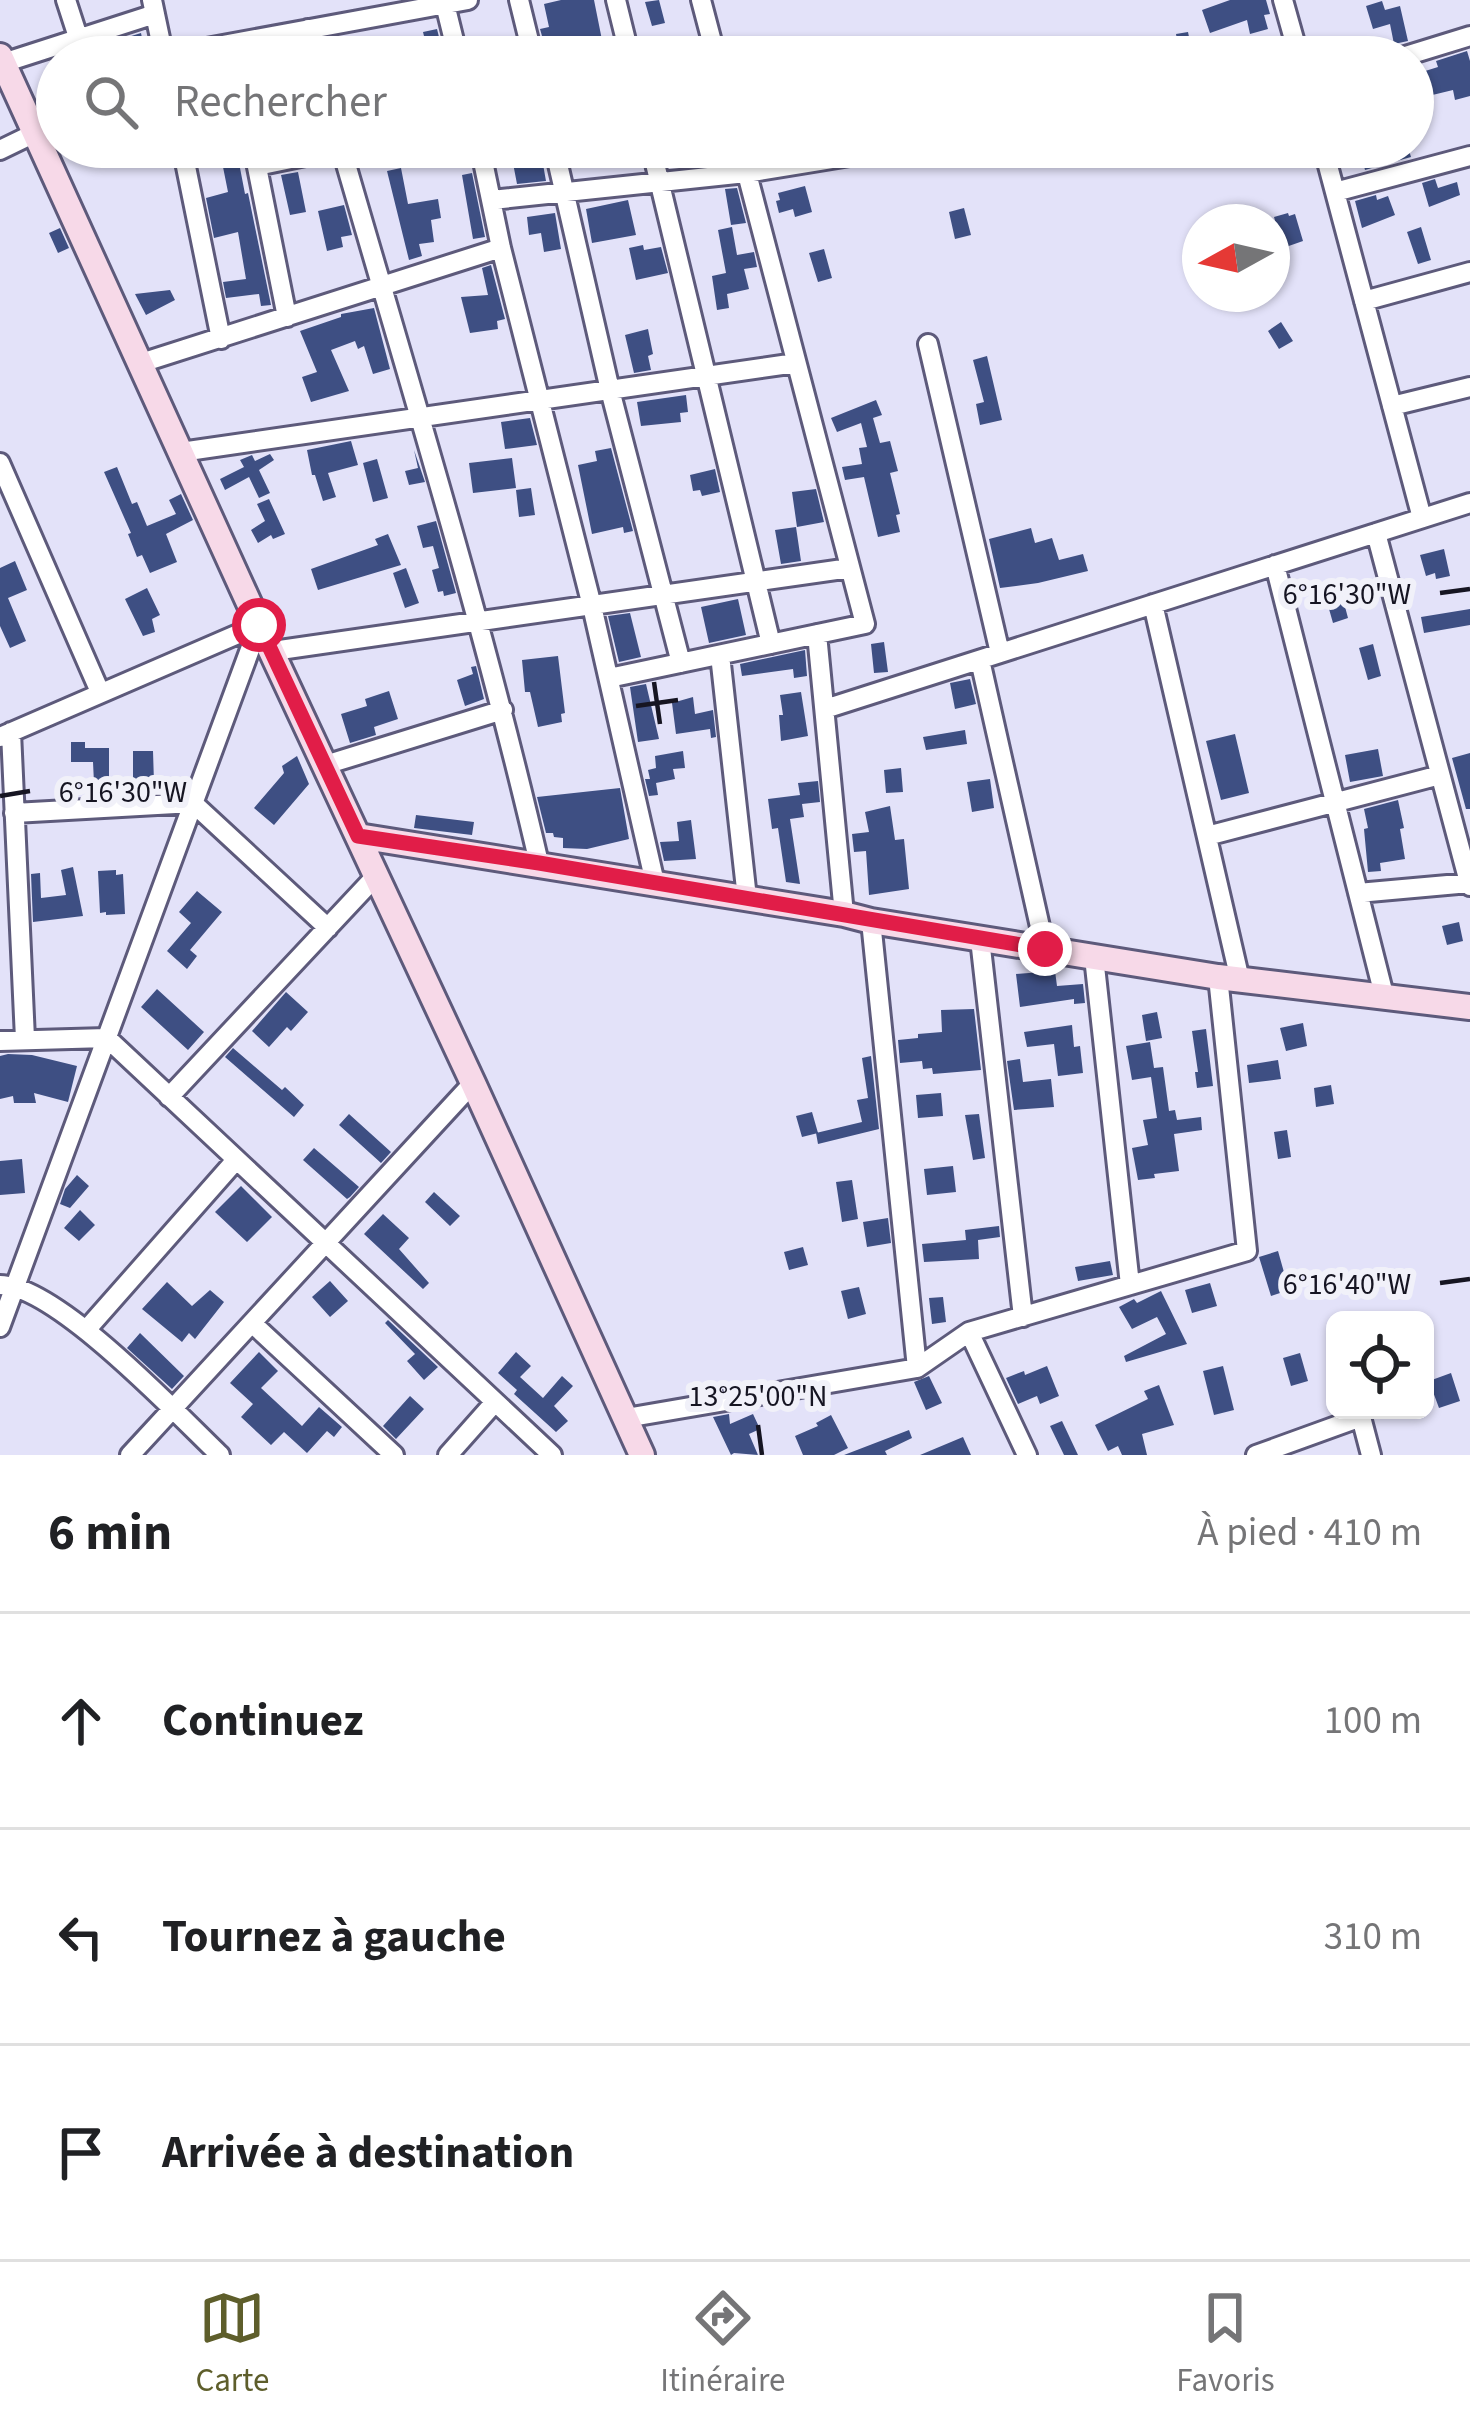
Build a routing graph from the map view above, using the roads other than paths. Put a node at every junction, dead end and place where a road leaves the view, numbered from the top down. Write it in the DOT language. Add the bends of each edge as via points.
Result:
graph roads {
  1 [pos="67,0"];
  2 [pos="468,0"];
  3 [pos="519,0"];
  4 [pos="616,0"];
  5 [pos="701,0"];
  6 [pos="1283,0"];
  7 [pos="444,2"];
  8 [pos="153,7"];
  9 [pos="308,29"];
  10 [pos="79,36"];
  11 [pos="81,36"];
  12 [pos="283,36"];
  13 [pos="310,36"];
  14 [pos="453,36"];
  15 [pos="527,36"];
  16 [pos="625,36"];
  17 [pos="710,36"];
  18 [pos="1293,36"];
  19 [pos="1470,36"];
  20 [pos="1434,47"];
  21 [pos="36,50"];
  22 [pos="2,60"];
  23 [pos="9,97"];
  24 [pos="35,134"];
  25 [pos="0,150"];
  26 [pos="1470,157"];
  27 [pos="1434,166"];
  28 [pos="51,168"];
  29 [pos="186,168"];
  30 [pos="257,168"];
  31 [pos="350,168"];
  32 [pos="484,168"];
  33 [pos="559,168"];
  34 [pos="656,168"];
  35 [pos="745,168"];
  36 [pos="777,168"];
  37 [pos="1329,168"];
  38 [pos="1428,168"];
  39 [pos="746,173"];
  40 [pos="660,183"];
  41 [pos="1335,192"];
  42 [pos="565,193"];
  43 [pos="492,200"];
  44 [pos="501,248"];
  45 [pos="1470,272"];
  46 [pos="382,286"];
  47 [pos="1364,301"];
  48 [pos="286,317"];
  49 [pos="221,340"];
  50 [pos="928,344"];
  51 [pos="141,363"];
  52 [pos="796,363"];
  53 [pos="706,376"];
  54 [pos="1470,387"];
  55 [pos="610,390"];
  56 [pos="541,400"];
  57 [pos="1392,406"];
  58 [pos="422,418"];
  59 [pos="182,452"];
  60 [pos="0,463"];
  61 [pos="1470,503"];
  62 [pos="1422,518"];
  63 [pos="1376,533"];
  64 [pos="1275,565"];
  65 [pos="850,568"];
  66 [pos="756,582"];
  67 [pos="663,596"];
  68 [pos="1154,604"];
  69 [pos="592,606"];
  70 [pos="478,622"];
  71 [pos="259,625"];
  72 [pos="818,634"];
  73 [pos="771,644"];
  74 [pos="273,651"];
  75 [pos="1000,653"];
  76 [pos="719,655"];
  77 [pos="980,659"];
  78 [pos="681,663"];
  79 [pos="609,678"];
  80 [pos="100,692"];
  81 [pos="503,710"];
  82 [pos="825,710"];
  83 [pos="5,734"];
  84 [pos="325,765"];
  85 [pos="1440,775"];
  86 [pos="1335,802"];
  87 [pos="193,803"];
  88 [pos="14,813"];
  89 [pos="358,836"];
  90 [pos="1207,836"];
  91 [pos="539,863"];
  92 [pos="376,876"];
  93 [pos="656,883"];
  94 [pos="1470,884"];
  95 [pos="1358,893"];
  96 [pos="747,898"];
  97 [pos="844,914"];
  98 [pos="871,921"];
  99 [pos="10,922"];
  100 [pos="328,928"];
  101 [pos="980,939"];
  102 [pos="1045,949"];
  103 [pos="1094,957"];
  104 [pos="1229,978"];
  105 [pos="1384,995"];
  106 [pos="1470,1007"];
  107 [pos="107,1038"];
  108 [pos="25,1039"];
  109 [pos="0,1041"];
  110 [pos="473,1083"];
  111 [pos="169,1097"];
  112 [pos="236,1160"];
  113 [pos="326,1244"];
  114 [pos="8,1285"];
  115 [pos="1130,1286"];
  116 [pos="1023,1317"];
  117 [pos="252,1323"];
  118 [pos="0,1328"];
  119 [pos="87,1329"];
  120 [pos="969,1332"];
  121 [pos="917,1368"];
  122 [pos="495,1402"];
  123 [pos="172,1410"];
  124 [pos="631,1442"];
  125 [pos="1024,1454"];
  126 [pos="130,1455"];
  127 [pos="220,1455"];
  128 [pos="394,1455"];
  129 [pos="448,1455"];
  130 [pos="552,1455"];
  131 [pos="1256,1455"];
  132 [pos="1371,1455"];
  1 -- 10 [label="street"];
  2 -- 7 [label="street"];
  3 -- 15 [label="street"];
  4 -- 16 [label="street"];
  5 -- 17 [label="street"];
  6 -- 18 [label="street"];
  7 -- 9 [label="street"];
  7 -- 14 [label="street"];
  8 -- 11 [label="street"];
  9 -- 12 [label="street"];
  9 -- 13 [label="street"];
  19 -- 20 [label="street"];
  21 -- 22 [label="street"];
  22 -- 23 [label="street"];
  23 -- 24 [label="street"];
  24 -- 25 [label="street"];
  26 -- 27 [label="street"];
  28 -- 51 [label="street"];
  29 -- 49 [label="street"];
  30 -- 48 [label="street"];
  31 -- 46 [label="street"];
  32 -- 43 [label="street"];
  33 -- 42 [label="street"];
  34 -- 40 [label="street"];
  35 -- 39 [label="street"];
  36 -- 39 [label="street"];
  37 -- 41 [label="street"];
  38 -- 41 [label="street"];
  39 -- 40 [label="street"];
  39 -- 52 [label="street"];
  40 -- 42 [label="street"];
  40 -- 53 [label="street"];
  41 -- 47 [label="street"];
  42 -- 43 [label="street"];
  42 -- 55 [label="street"];
  43 -- 44 [label="street"];
  44 -- 46 [label="street"];
  44 -- 56 [label="street"];
  45 -- 47 [label="street"];
  46 -- 48 [label="street"];
  46 -- 58 [label="street"];
  47 -- 57 [label="street"];
  48 -- 49 [label="street"];
  49 -- 51 [label="street"];
  50 -- 75 [label="street"];
  51 -- 59 [label="street"];
  52 -- 53 [label="street"];
  52 -- 65 [label="street"];
  53 -- 55 [label="street"];
  53 -- 66 [label="street"];
  54 -- 57 [label="street"];
  55 -- 56 [label="street"];
  55 -- 67 [label="street"];
  56 -- 58 [label="street"];
  56 -- 69 [label="street"];
  57 -- 62 [label="street"];
  58 -- 59 [label="street"];
  58 -- 70 [label="street"];
  59 -- 71 [label="street"];
  60 -- 80 [label="street"];
  61 -- 62 [label="street"];
  62 -- 63 [label="street"];
  63 -- 64 [label="street"];
  63 -- 85 [label="street"];
  64 -- 68 [label="street"];
  64 -- 86 [label="street"];
  65 -- 66 [label="street"];
  65 -- 72 [label="street" via="865,624"];
  66 -- 67 [label="street"];
  66 -- 73 [label="street"];
  67 -- 69 [label="street"];
  67 -- 78 [label="street"];
  68 -- 75 [label="street"];
  68 -- 90 [label="street"];
  69 -- 70 [label="street"];
  69 -- 79 [label="street"];
  70 -- 74 [label="street"];
  70 -- 81 [label="street"];
  71 -- 74 [label="street"];
  71 -- 80 [label="street"];
  71 -- 87 [label="street"];
  72 -- 73 [label="street"];
  72 -- 82 [label="street"];
  73 -- 76 [label="street"];
  74 -- 84 [label="street"];
  75 -- 77 [label="street"];
  76 -- 78 [label="street"];
  76 -- 96 [label="street"];
  77 -- 82 [label="street"];
  77 -- 102 [label="street"];
  78 -- 79 [label="street"];
  79 -- 93 [label="street"];
  80 -- 83 [label="street"];
  81 -- 84 [label="street"];
  81 -- 91 [label="street"];
  82 -- 97 [label="street"];
  83 -- 88 [label="street"];
  84 -- 89 [label="street"];
  85 -- 86 [label="street"];
  85 -- 94 [label="street"];
  86 -- 90 [label="street"];
  86 -- 95 [label="street"];
  87 -- 88 [label="street"];
  87 -- 100 [label="street"];
  87 -- 107 [label="street"];
  88 -- 99 [label="street"];
  89 -- 91 [label="street"];
  89 -- 92 [label="street"];
  90 -- 104 [label="street"];
  91 -- 93 [label="street"];
  92 -- 100 [label="street"];
  92 -- 110 [label="street"];
  93 -- 96 [label="street"];
  94 -- 95 [label="street"];
  95 -- 105 [label="street"];
  96 -- 97 [label="street"];
  97 -- 98 [label="street"];
  98 -- 101 [label="street"];
  98 -- 121 [label="street"];
  99 -- 108 [label="street"];
  100 -- 111 [label="street"];
  101 -- 102 [label="street"];
  101 -- 116 [label="street"];
  102 -- 103 [label="street"];
  103 -- 104 [label="street"];
  103 -- 115 [label="street"];
  104 -- 105 [label="street"];
  104 -- 115 [label="street" via="1247,1251"];
  105 -- 106 [label="street"];
  107 -- 108 [label="street"];
  107 -- 111 [label="street"];
  107 -- 114 [label="street"];
  108 -- 109 [label="street"];
  110 -- 113 [label="street"];
  110 -- 124 [label="street"];
  111 -- 112 [label="street"];
  112 -- 113 [label="street"];
  112 -- 119 [label="street"];
  113 -- 117 [label="street"];
  113 -- 122 [label="street"];
  114 -- 118 [label="street"];
  114 -- 119 [label="street"];
  115 -- 116 [label="street"];
  116 -- 120 [label="street"];
  117 -- 123 [label="street"];
  117 -- 128 [label="street"];
  119 -- 123 [label="street"];
  120 -- 121 [label="street"];
  120 -- 125 [label="street"];
  121 -- 124 [label="street"];
  122 -- 129 [label="street"];
  122 -- 130 [label="street"];
  123 -- 126 [label="street"];
  123 -- 127 [label="street"];
  131 -- 132 [label="street" via="1361,1417"];
}
